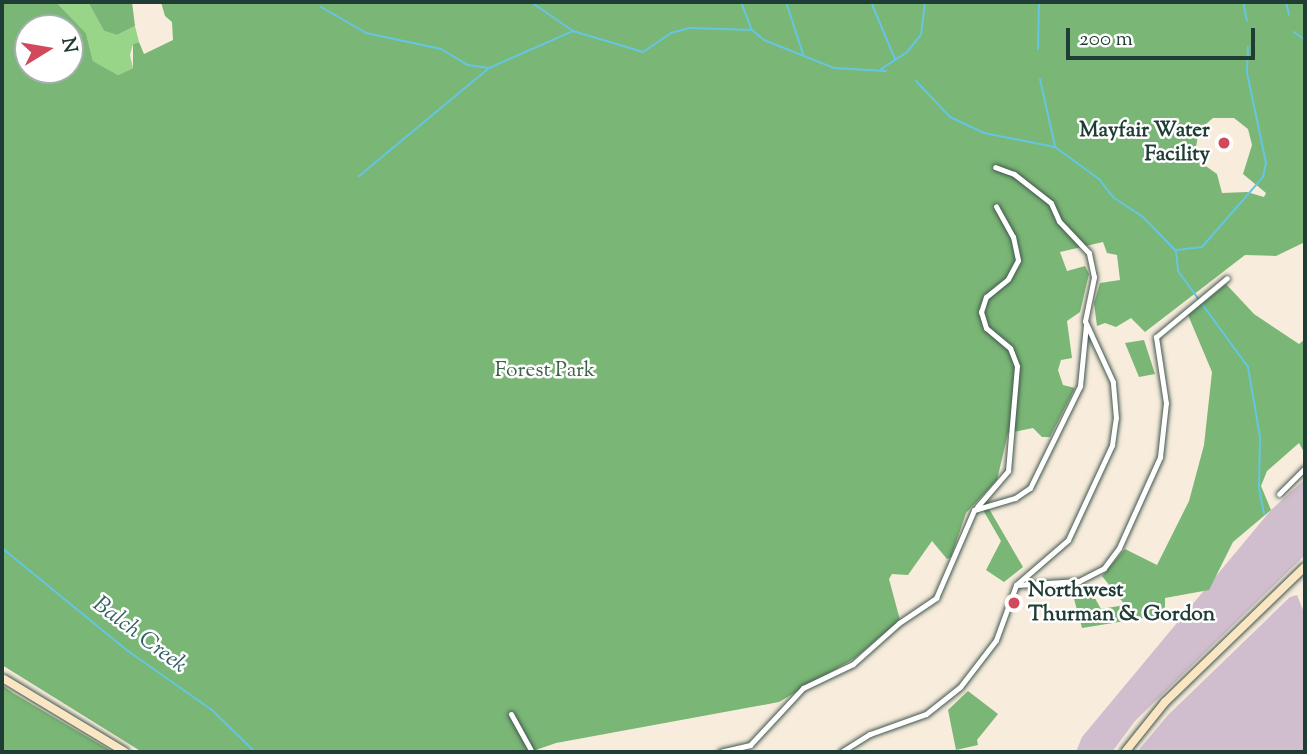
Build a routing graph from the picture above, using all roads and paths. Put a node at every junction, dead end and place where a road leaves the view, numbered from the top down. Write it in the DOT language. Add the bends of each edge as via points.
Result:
graph roads {
  1 [pos="995,167"];
  2 [pos="996,206"];
  3 [pos="1227,278"];
  4 [pos="1086,325"];
  5 [pos="1305,468"];
  6 [pos="1279,494"];
  7 [pos="977,507"];
  8 [pos="1305,567"];
  9 [pos="1296,576"];
  10 [pos="1305,581"];
  11 [pos="1016,585"];
  12 [pos="4,679"];
  13 [pos="511,714"];
  14 [pos="125,752"];
  15 [pos="532,752"];
  16 [pos="720,752"];
  17 [pos="841,752"];
  18 [pos="1125,752"];
  1 -- 4 [label="street" via="1014,174 1051,203 1059,221 1089,253 1094,277"];
  2 -- 7 [label="street" via="1013,237 1018,260 1008,279 986,296 981,312 986,328 1010,348 1017,366 1008,471"];
  3 -- 11 [label="street" via="1155,338 1166,403 1160,457 1119,548 1104,568 1079,581"];
  4 -- 7 [label="street" via="1080,386 1034,483 1015,498"];
  4 -- 11 [label="street" via="1113,382 1116,418 1112,445 1068,540"];
  5 -- 6 [label="street"];
  7 -- 16 [label="street" via="966,522 948,579 936,598 853,664 803,688 750,745"];
  8 -- 9 [label="main road"];
  9 -- 10 [label="main road"];
  9 -- 18 [label="main road" via="1159,708"];
  11 -- 17 [label="street" via="996,640 951,696 926,714 870,734"];
  12 -- 14 [label="main road"];
  13 -- 15 [label="street"];
}
